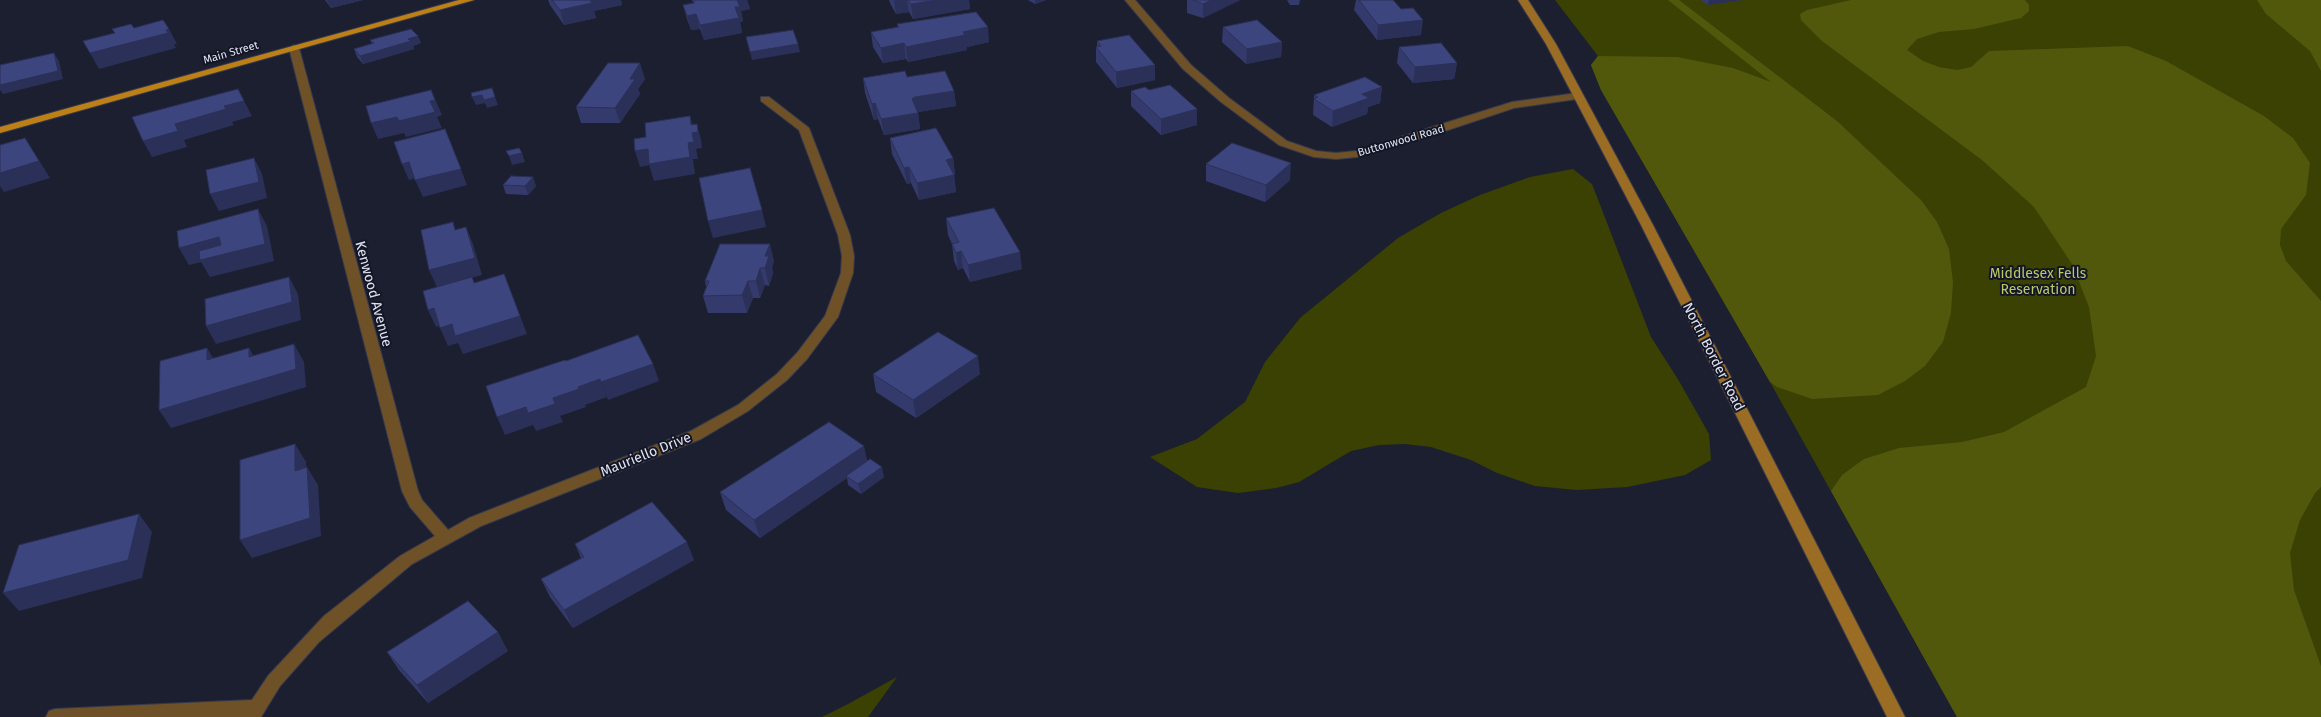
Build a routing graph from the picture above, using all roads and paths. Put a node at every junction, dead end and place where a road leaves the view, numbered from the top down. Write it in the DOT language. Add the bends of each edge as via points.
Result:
graph roads {
  1 [pos="469,0"];
  2 [pos="1130,0"];
  3 [pos="1524,0"];
  4 [pos="294,48"];
  5 [pos="1577,96"];
  6 [pos="765,99"];
  7 [pos="0,130"];
  8 [pos="445,536"];
  9 [pos="253,713"];
  10 [pos="55,717"];
  11 [pos="1896,717"];
  1 -- 4 [label="main road, Main Street"];
  2 -- 5 [label="street, Buttonwood Road" via="1187,67 1225,100 1283,143 1314,154 1358,154 1512,105"];
  3 -- 5 [label="main road, North Border Road" via="1552,44"];
  4 -- 7 [label="main road, Main Street"];
  4 -- 8 [label="street, Kenwood Avenue" via="410,491 416,503"];
  5 -- 11 [label="main road, North Border Road" via="1647,225"];
  6 -- 8 [label="street, Mauriello Drive" via="804,128 844,235 848,273 831,317 818,336 782,377 720,422 670,447"];
  8 -- 9 [label="street, Mauriello Drive" via="385,574 330,621 280,675"];
  9 -- 10 [label="street"];
}
